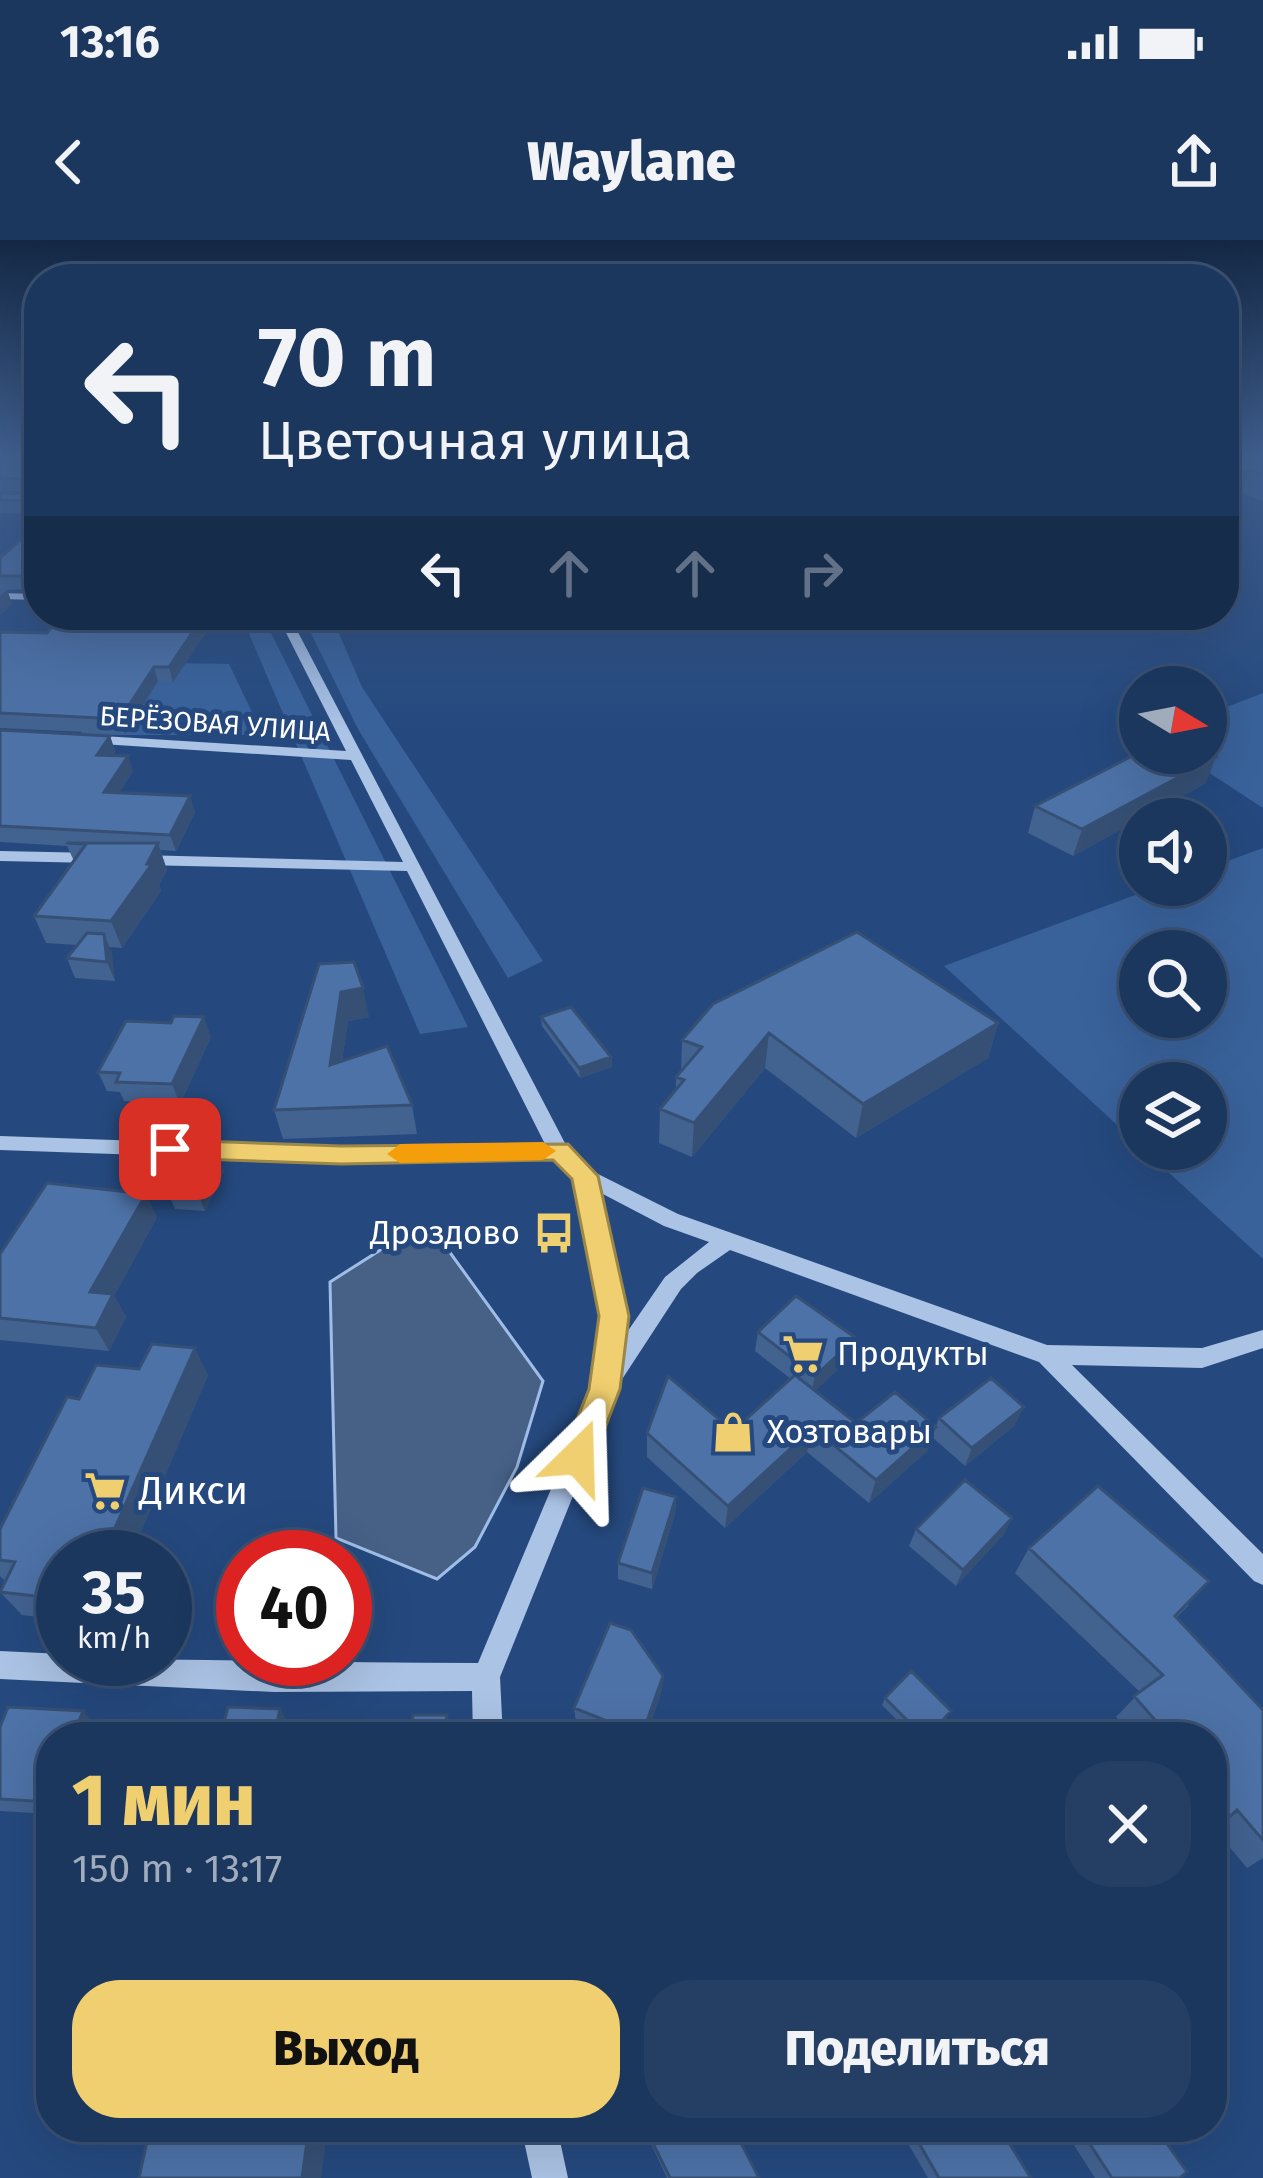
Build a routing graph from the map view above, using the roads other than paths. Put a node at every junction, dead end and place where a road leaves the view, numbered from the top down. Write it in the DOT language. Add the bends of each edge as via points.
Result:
graph roads {
  1 [pos="291,630"];
  2 [pos="66,739"];
  3 [pos="355,756"];
  4 [pos="0,856"];
  5 [pos="415,867"];
  6 [pos="0,1143"];
  7 [pos="559,1151"];
  8 [pos="585,1176"];
  9 [pos="728,1241"];
  10 [pos="1263,1339"];
  11 [pos="1047,1355"];
  12 [pos="605,1389"];
  13 [pos="1263,1572"];
  14 [pos="0,1664"];
  15 [pos="486,1677"];
  16 [pos="488,1722"];
  17 [pos="542,2142"];
  18 [pos="550,2178"];
  1 -- 3 [label="street"];
  2 -- 3 [label="street, БЕРЁЗОВАЯ УЛИЦА"];
  3 -- 5 [label="street"];
  4 -- 5 [label="street"];
  5 -- 7 [label="street"];
  6 -- 7 [label="street" via="341,1155"];
  7 -- 8 [label="street"];
  8 -- 9 [label="street"];
  8 -- 12 [label="street" via="614,1316"];
  9 -- 11 [label="street"];
  9 -- 12 [label="street" via="668,1283"];
  10 -- 11 [label="street" via="1202,1358"];
  11 -- 13 [label="street"];
  12 -- 15 [label="street"];
  14 -- 15 [label="street" via="274,1678"];
  15 -- 16 [label="street"];
  17 -- 18 [label="street"];
}
